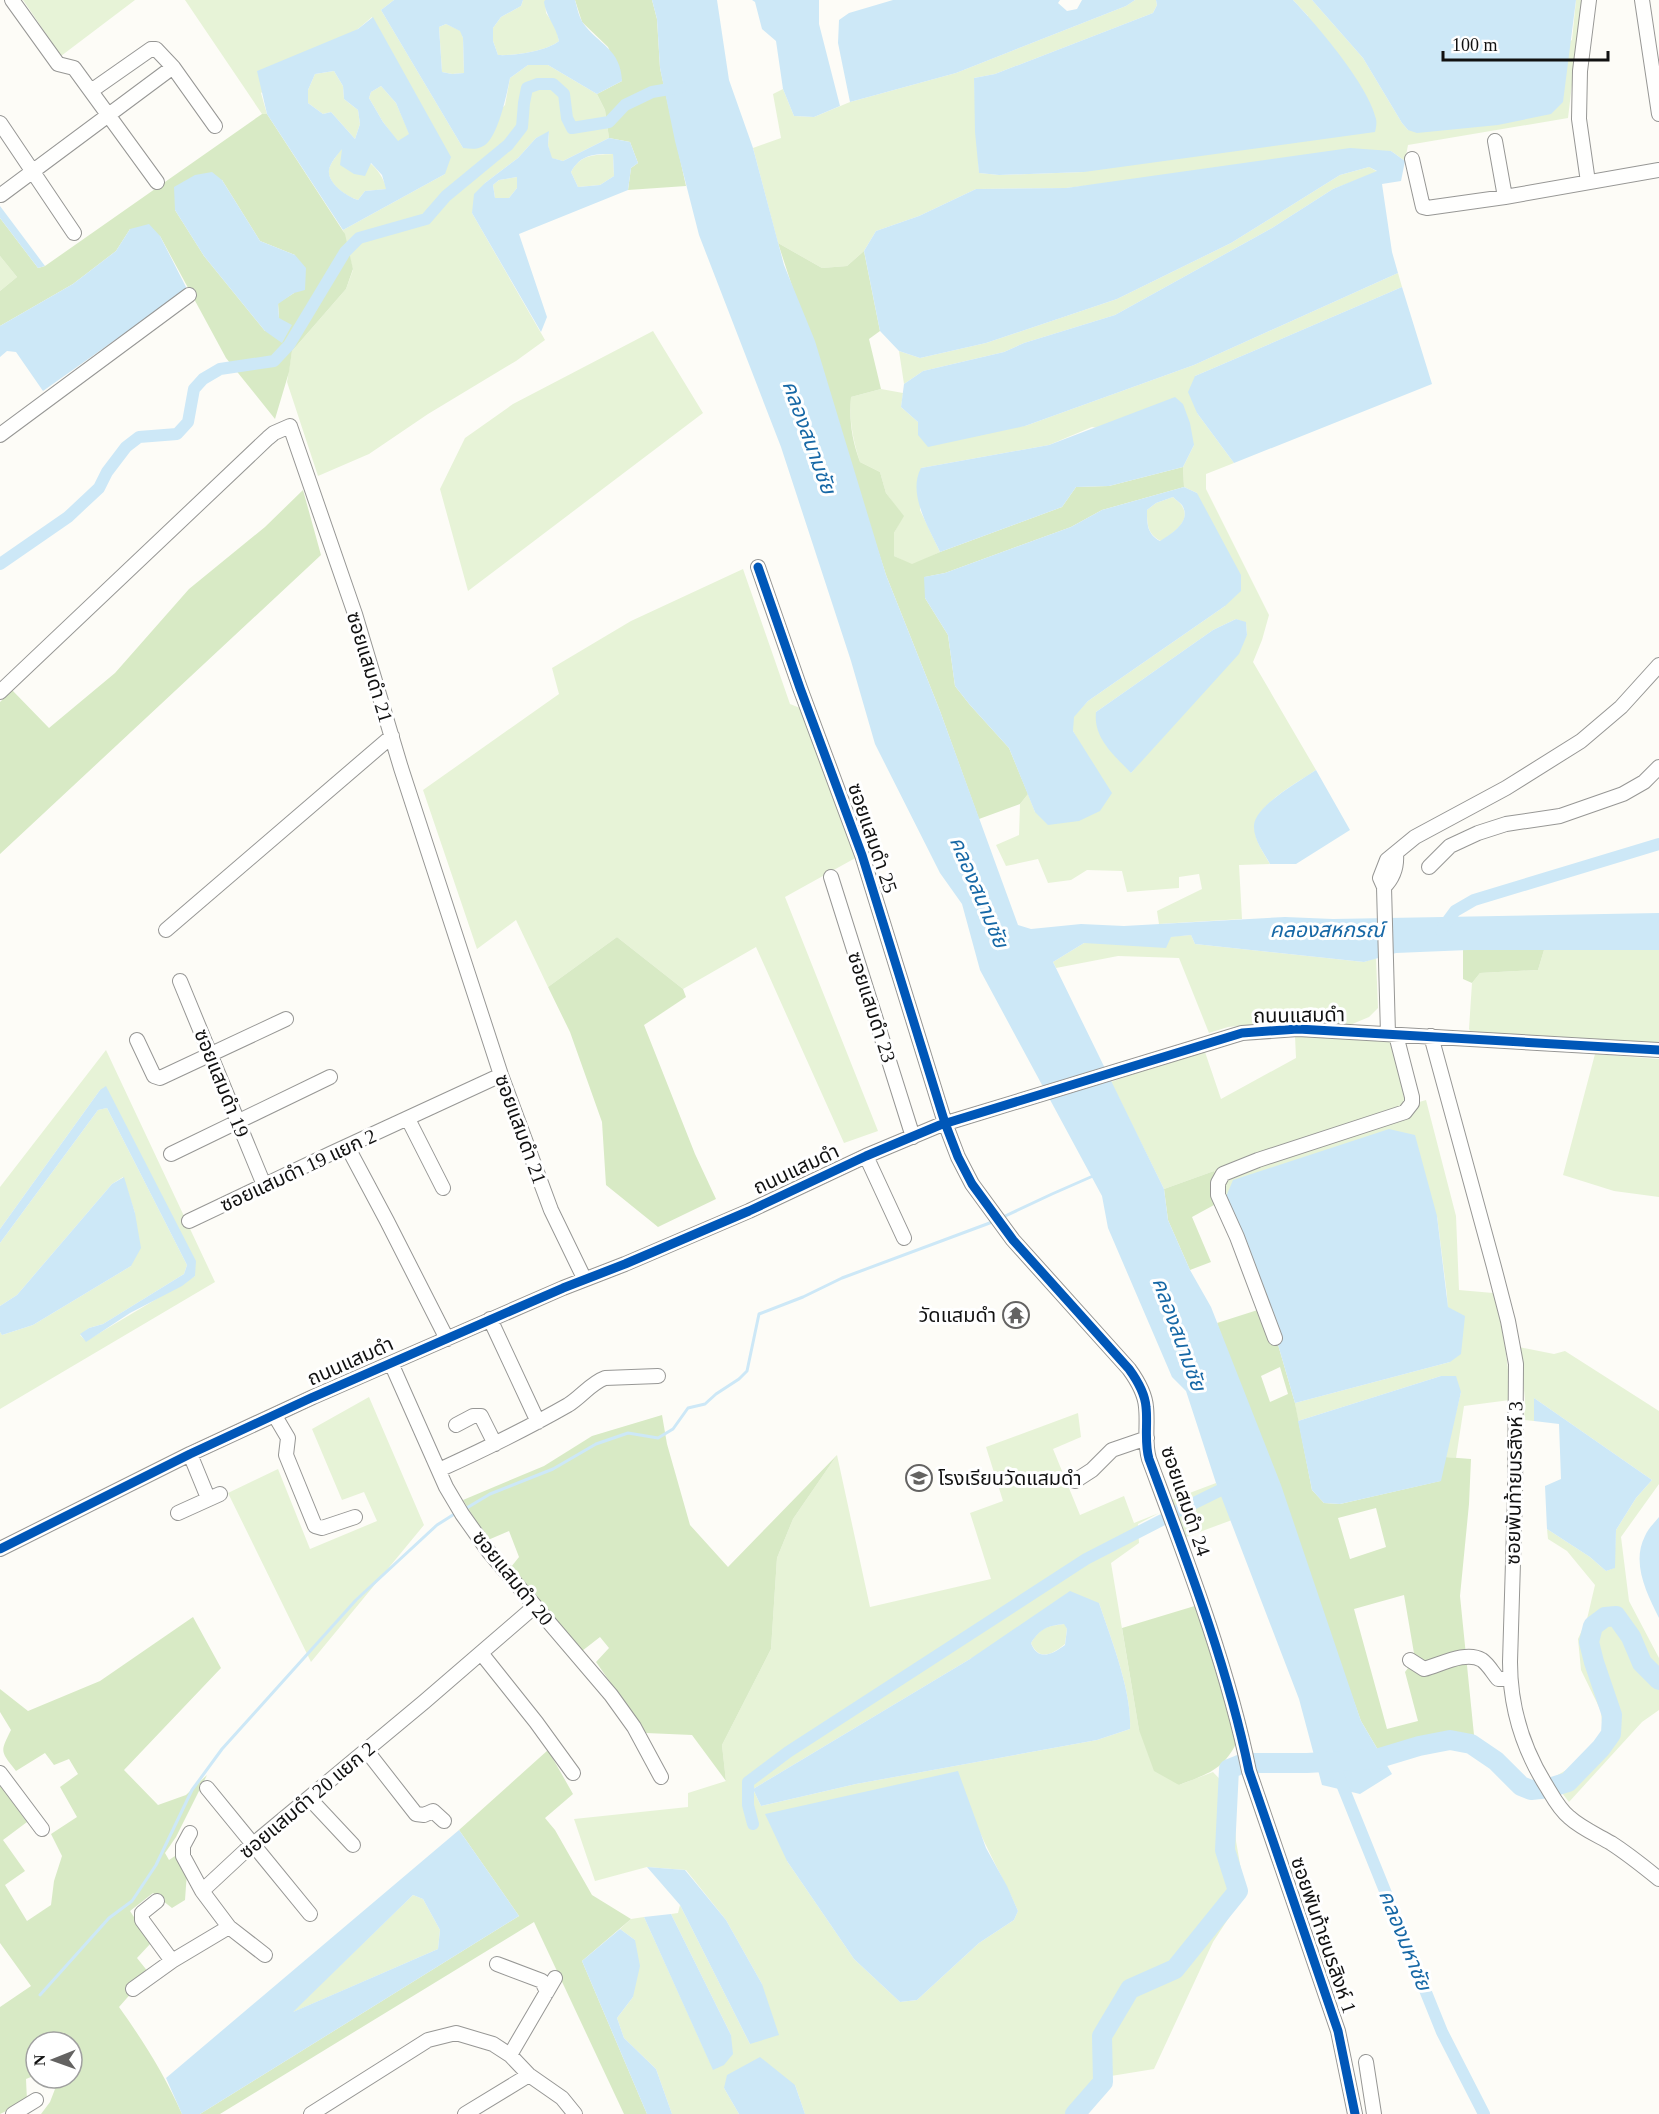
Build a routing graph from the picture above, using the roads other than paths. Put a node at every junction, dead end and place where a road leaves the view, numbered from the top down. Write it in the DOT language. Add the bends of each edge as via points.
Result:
graph roads {
  1 [pos="12,0"];
  2 [pos="1589,0"];
  3 [pos="1642,0"];
  4 [pos="173,67"];
  5 [pos="92,91"];
  6 [pos="1659,114"];
  7 [pos="109,115"];
  8 [pos="0,123"];
  9 [pos="215,126"];
  10 [pos="1496,141"];
  11 [pos="1412,159"];
  12 [pos="33,170"];
  13 [pos="1659,170"];
  14 [pos="157,182"];
  15 [pos="1588,183"];
  16 [pos="1,195"];
  17 [pos="1505,197"];
  18 [pos="74,233"];
  19 [pos="189,295"];
  20 [pos="0,435"];
  21 [pos="758,567"];
  22 [pos="1659,665"];
  23 [pos="0,692"];
  24 [pos="392,736"];
  25 [pos="1659,767"];
  26 [pos="1429,867"];
  27 [pos="831,877"];
  28 [pos="166,930"];
  29 [pos="180,981"];
  30 [pos="286,1018"];
  31 [pos="1392,1034"];
  32 [pos="1431,1036"];
  33 [pos="137,1040"];
  34 [pos="1659,1050"];
  35 [pos="210,1054"];
  36 [pos="501,1076"];
  37 [pos="330,1077"];
  38 [pos="408,1119"];
  39 [pos="237,1121"];
  40 [pos="945,1123"];
  41 [pos="913,1137"];
  42 [pos="347,1146"];
  43 [pos="171,1154"];
  44 [pos="866,1156"];
  45 [pos="264,1185"];
  46 [pos="443,1188"];
  47 [pos="189,1221"];
  48 [pos="904,1238"];
  49 [pos="584,1278"];
  50 [pos="490,1320"];
  51 [pos="1275,1338"];
  52 [pos="447,1339"];
  53 [pos="392,1363"];
  54 [pos="658,1376"];
  55 [pos="275,1416"];
  56 [pos="538,1422"];
  57 [pos="456,1425"];
  58 [pos="1147,1438"];
  59 [pos="495,1444"];
  60 [pos="190,1454"];
  61 [pos="439,1470"];
  62 [pos="1075,1481"];
  63 [pos="178,1513"];
  64 [pos="355,1517"];
  65 [pos="0,1549"];
  66 [pos="534,1607"];
  67 [pos="481,1653"];
  68 [pos="1410,1660"];
  69 [pos="1510,1679"];
  70 [pos="366,1750"];
  71 [pos="1249,1771"];
  72 [pos="0,1773"];
  73 [pos="573,1773"];
  74 [pos="661,1777"];
  75 [pos="207,1788"];
  76 [pos="309,1798"];
  77 [pos="444,1821"];
  78 [pos="42,1829"];
  79 [pos="190,1833"];
  80 [pos="254,1845"];
  81 [pos="352,1845"];
  82 [pos="1659,1879"];
  83 [pos="202,1891"];
  84 [pos="157,1900"];
  85 [pos="309,1914"];
  86 [pos="230,1927"];
  87 [pos="265,1955"];
  88 [pos="172,1961"];
  89 [pos="497,1964"];
  90 [pos="555,1978"];
  91 [pos="134,1989"];
  92 [pos="547,1992"];
  93 [pos="510,2055"];
  94 [pos="1366,2062"];
  95 [pos="529,2075"];
  96 [pos="36,2100"];
  97 [pos="14,2114"];
  98 [pos="311,2114"];
  99 [pos="465,2114"];
  100 [pos="574,2114"];
  101 [pos="1355,2114"];
  102 [pos="1374,2114"];
  1 -- 5 [label="street" via="58,64 74,68"];
  2 -- 15 [label="street" via="1580,71 1579,119"];
  3 -- 6 [label="street"];
  4 -- 5 [label="street" via="160,52 151,49"];
  4 -- 7 [label="street"];
  4 -- 9 [label="street"];
  5 -- 7 [label="street"];
  7 -- 12 [label="street"];
  7 -- 14 [label="street"];
  8 -- 12 [label="street"];
  10 -- 17 [label="street"];
  11 -- 17 [label="street" via="1423,207"];
  12 -- 16 [label="street"];
  12 -- 18 [label="street"];
  13 -- 15 [label="street"];
  15 -- 17 [label="street"];
  19 -- 20 [label="street"];
  21 -- 40 [label="street, ซอยแสมดำ 25" via="862,855"];
  22 -- 31 [label="street" via="1621,707 1581,741 1506,788 1415,837 1396,854 1390,881 1384,887"];
  23 -- 24 [label="street, ซอยแสมดำ 21" via="274,433 290,426"];
  24 -- 28 [label="street"];
  24 -- 36 [label="street, ซอยแสมดำ 21"];
  25 -- 26 [label="street" via="1644,782 1605,801 1560,816 1506,824 1478,833 1450,846"];
  27 -- 41 [label="street, ซอยแสมดำ 23"];
  29 -- 35 [label="street, ซอยแสมดำ 19"];
  30 -- 35 [label="street"];
  31 -- 32 [label="street, ถนนแสมดำ"];
  31 -- 40 [label="street, ถนนแสมดำ" via="1298,1029 1247,1032"];
  31 -- 51 [label="street" via="1412,1097 1405,1112 1258,1160 1222,1174 1218,1183 1218,1195"];
  32 -- 34 [label="street, ถนนแสมดำ"];
  32 -- 69 [label="street, ซอยพันท้ายนรสิงห์ 3" via="1500,1288 1516,1364"];
  33 -- 35 [label="street" via="154,1076 160,1078"];
  35 -- 39 [label="street, ซอยแสมดำ 19"];
  36 -- 38 [label="street, ซอยแสมดำ 19 แยก 2"];
  36 -- 49 [label="street, ซอยแสมดำ 21" via="551,1210"];
  37 -- 39 [label="street"];
  38 -- 42 [label="street, ซอยแสมดำ 19 แยก 2"];
  38 -- 46 [label="street"];
  39 -- 43 [label="street"];
  39 -- 45 [label="street, ซอยแสมดำ 19"];
  40 -- 41 [label="street, ถนนแสมดำ"];
  40 -- 58 [label="street, ซอยแสมดำ 24" via="972,1184 1013,1240 1138,1382 1146,1406"];
  41 -- 44 [label="street, ถนนแสมดำ"];
  42 -- 45 [label="street, ซอยแสมดำ 19 แยก 2"];
  42 -- 52 [label="street"];
  44 -- 48 [label="street"];
  44 -- 49 [label="street, ถนนแสมดำ" via="749,1211"];
  45 -- 47 [label="street, ซอยแสมดำ 19 แยก 2"];
  49 -- 50 [label="street, ถนนแสมดำ"];
  50 -- 52 [label="street, ถนนแสมดำ"];
  50 -- 56 [label="street"];
  52 -- 53 [label="street, ถนนแสมดำ"];
  53 -- 55 [label="street, ถนนแสมดำ"];
  53 -- 61 [label="street, ซอยแสมดำ 20"];
  54 -- 56 [label="street" via="598,1380 575,1400"];
  55 -- 60 [label="street, ถนนแสมดำ"];
  55 -- 64 [label="street" via="288,1438 286,1455 315,1526 322,1528"];
  56 -- 59 [label="street"];
  57 -- 59 [label="street" via="481,1416"];
  58 -- 62 [label="street" via="1112,1450"];
  58 -- 71 [label="street, ซอยแสมดำ 24" via="1149,1459 1198,1593"];
  59 -- 61 [label="street"];
  60 -- 63 [label="street" via="214,1496"];
  60 -- 65 [label="street, ถนนแสมดำ"];
  61 -- 66 [label="street, ซอยแสมดำ 20" via="459,1509"];
  66 -- 67 [label="street, ซอยแสมดำ 20 แยก 2"];
  66 -- 74 [label="street, ซอยแสมดำ 20" via="611,1695"];
  67 -- 70 [label="street, ซอยแสมดำ 20 แยก 2"];
  67 -- 73 [label="street"];
  68 -- 69 [label="street" via="1424,1669 1474,1657 1483,1660 1498,1679"];
  69 -- 82 [label="street, ซอยพันท้ายนรสิงห์ 3" via="1524,1744 1557,1804 1575,1821 1629,1854"];
  70 -- 76 [label="street, ซอยแสมดำ 20 แยก 2"];
  70 -- 77 [label="street" via="416,1814 433,1812"];
  71 -- 101 [label="street, ซอยพันท้ายนรสิงห์ 1" via="1338,2031"];
  72 -- 78 [label="street"];
  75 -- 80 [label="street"];
  76 -- 80 [label="street, ซอยแสมดำ 20 แยก 2"];
  76 -- 81 [label="street"];
  79 -- 83 [label="street" via="183,1856"];
  80 -- 83 [label="street, ซอยแสมดำ 20 แยก 2"];
  80 -- 85 [label="street"];
  83 -- 86 [label="street"];
  84 -- 88 [label="street" via="142,1913 142,1920"];
  86 -- 87 [label="street"];
  86 -- 88 [label="street"];
  88 -- 91 [label="street"];
  89 -- 92 [label="street" via="542,1981"];
  90 -- 92 [label="street"];
  92 -- 93 [label="street"];
  93 -- 95 [label="street"];
  93 -- 98 [label="street" via="493,2044 456,2033 428,2040"];
  94 -- 102 [label="street"];
  95 -- 99 [label="street"];
  95 -- 100 [label="street" via="562,2098"];
  96 -- 97 [label="street"];
}
